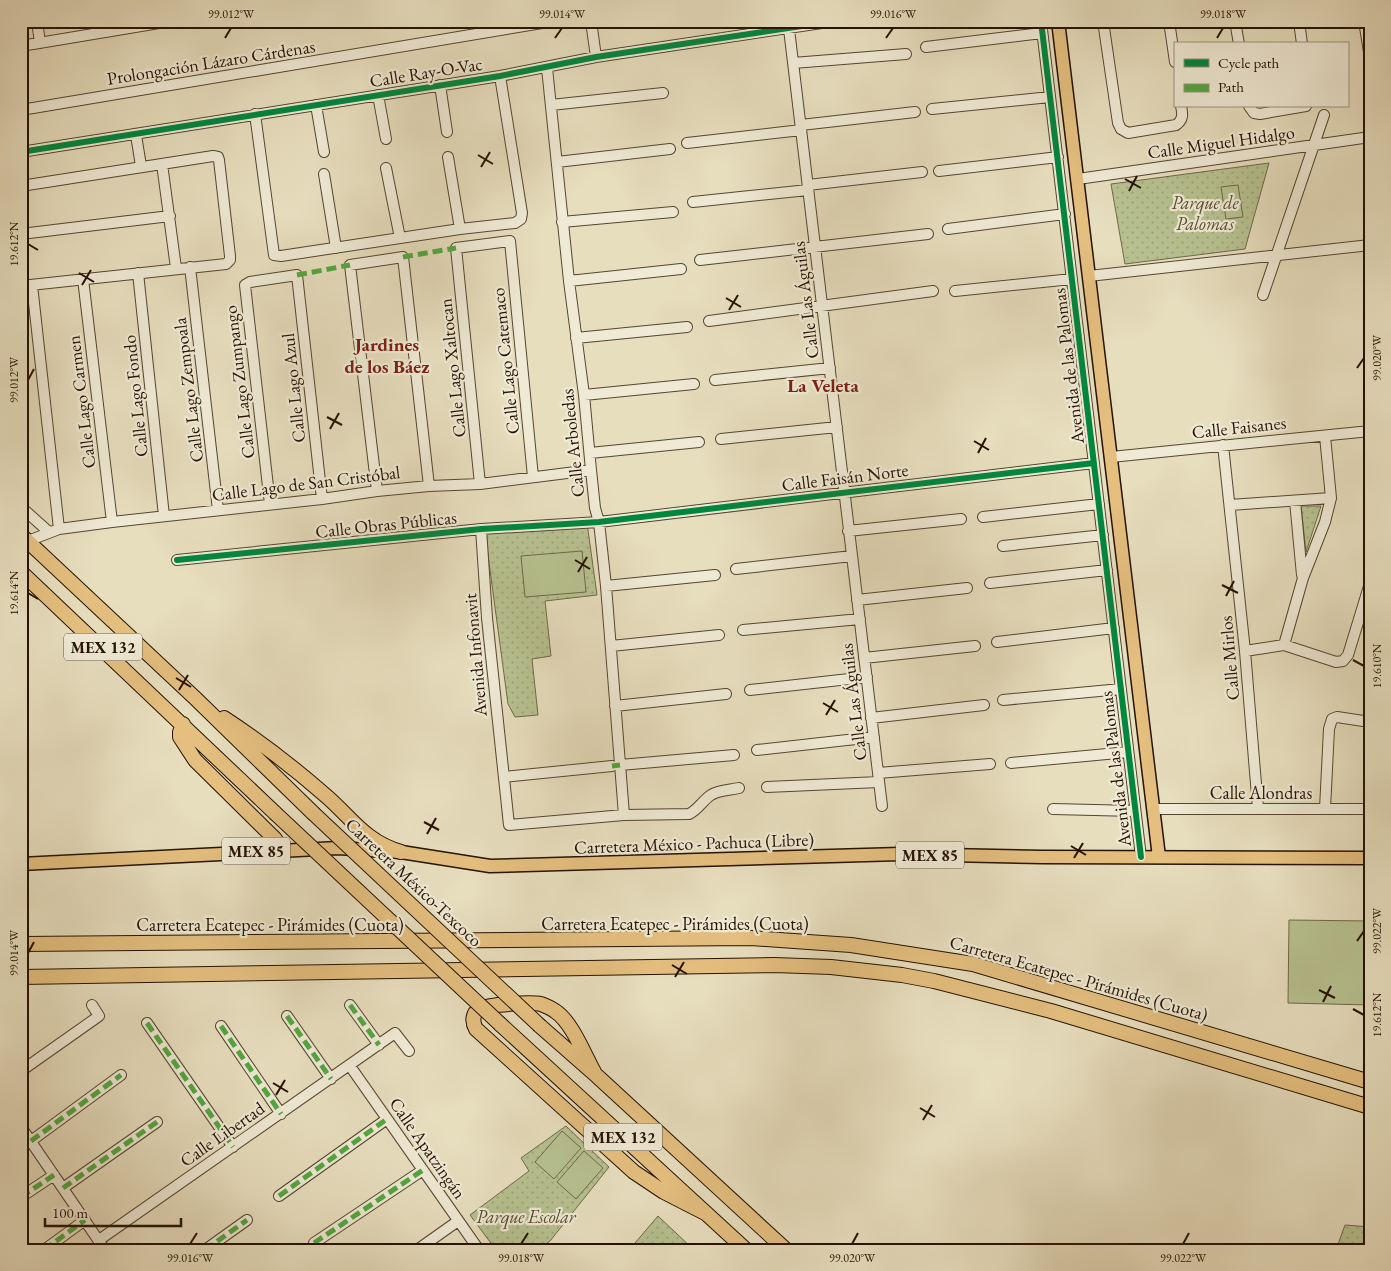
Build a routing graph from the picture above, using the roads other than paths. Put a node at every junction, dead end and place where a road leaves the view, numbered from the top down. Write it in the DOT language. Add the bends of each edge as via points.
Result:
graph roads {
  1 [pos="37,21"];
  2 [pos="97,21"];
  3 [pos="171,21"];
  4 [pos="554,21"];
  5 [pos="591,21"];
  6 [pos="835,21"];
  7 [pos="1040,21"];
  8 [pos="1058,21"];
  9 [pos="1103,21"];
  10 [pos="1169,21"];
  11 [pos="1235,21"];
  12 [pos="1299,21"];
  13 [pos="1364,21"];
  14 [pos="156,22"];
  15 [pos="789,28"];
  16 [pos="99,33"];
  17 [pos="1042,33"];
  18 [pos="1239,42"];
  19 [pos="1302,42"];
  20 [pos="40,43"];
  21 [pos="21,46"];
  22 [pos="926,47"];
  23 [pos="906,54"];
  24 [pos="1174,55"];
  25 [pos="596,57"];
  26 [pos="1370,58"];
  27 [pos="794,63"];
  28 [pos="547,68"];
  29 [pos="500,76"];
  30 [pos="440,85"];
  31 [pos="663,93"];
  32 [pos="378,95"];
  33 [pos="1050,97"];
  34 [pos="316,105"];
  35 [pos="551,105"];
  36 [pos="1181,108"];
  37 [pos="1250,108"];
  38 [pos="1294,108"];
  39 [pos="932,109"];
  40 [pos="21,110"];
  41 [pos="915,112"];
  42 [pos="255,114"];
  43 [pos="1324,115"];
  44 [pos="801,128"];
  45 [pos="447,132"];
  46 [pos="136,135"];
  47 [pos="1370,136"];
  48 [pos="386,140"];
  49 [pos="686,143"];
  50 [pos="1315,144"];
  51 [pos="670,149"];
  52 [pos="21,152"];
  53 [pos="324,152"];
  54 [pos="1058,157"];
  55 [pos="448,158"];
  56 [pos="556,162"];
  57 [pos="162,164"];
  58 [pos="141,166"];
  59 [pos="386,168"];
  60 [pos="939,171"];
  61 [pos="922,172"];
  62 [pos="324,174"];
  63 [pos="1078,179"];
  64 [pos="21,186"];
  65 [pos="808,187"];
  66 [pos="693,202"];
  67 [pos="673,212"];
  68 [pos="1065,214"];
  69 [pos="170,216"];
  70 [pos="562,222"];
  71 [pos="460,229"];
  72 [pos="948,229"];
  73 [pos="21,234"];
  74 [pos="928,234"];
  75 [pos="400,238"];
  76 [pos="510,241"];
  77 [pos="1370,245"];
  78 [pos="336,248"];
  79 [pos="815,248"];
  80 [pos="1276,255"];
  81 [pos="700,260"];
  82 [pos="190,267"];
  83 [pos="176,268"];
  84 [pos="682,269"];
  85 [pos="138,273"];
  86 [pos="1089,276"];
  87 [pos="84,279"];
  88 [pos="1072,279"];
  89 [pos="569,281"];
  90 [pos="245,285"];
  91 [pos="26,286"];
  92 [pos="933,291"];
  93 [pos="955,291"];
  94 [pos="1262,294"];
  95 [pos="821,305"];
  96 [pos="709,320"];
  97 [pos="687,327"];
  98 [pos="576,338"];
  99 [pos="830,368"];
  100 [pos="715,380"];
  101 [pos="694,384"];
  102 [pos="584,395"];
  103 [pos="837,427"];
  104 [pos="1370,431"];
  105 [pos="1325,436"];
  106 [pos="721,438"];
  107 [pos="699,442"];
  108 [pos="1223,445"];
  109 [pos="590,453"];
  110 [pos="1111,457"];
  111 [pos="1094,463"];
  112 [pos="591,470"];
  113 [pos="533,477"];
  114 [pos="480,484"];
  115 [pos="429,486"];
  116 [pos="377,491"];
  117 [pos="844,492"];
  118 [pos="1331,498"];
  119 [pos="322,499"];
  120 [pos="1295,501"];
  121 [pos="270,504"];
  122 [pos="1099,504"];
  123 [pos="1230,505"];
  124 [pos="21,507"];
  125 [pos="218,510"];
  126 [pos="164,516"];
  127 [pos="983,517"];
  128 [pos="960,519"];
  129 [pos="112,522"];
  130 [pos="599,522"];
  131 [pos="482,529"];
  132 [pos="54,530"];
  133 [pos="848,531"];
  134 [pos="1103,535"];
  135 [pos="25,538"];
  136 [pos="1003,546"];
  137 [pos="852,556"];
  138 [pos="177,560"];
  139 [pos="736,569"];
  140 [pos="1107,570"];
  141 [pos="21,572"];
  142 [pos="715,575"];
  143 [pos="1303,578"];
  144 [pos="990,583"];
  145 [pos="1370,583"];
  146 [pos="606,586"];
  147 [pos="967,588"];
  148 [pos="857,600"];
  149 [pos="860,619"];
  150 [pos="1114,628"];
  151 [pos="743,630"];
  152 [pos="719,635"];
  153 [pos="997,642"];
  154 [pos="1284,645"];
  155 [pos="611,646"];
  156 [pos="975,646"];
  157 [pos="1245,651"];
  158 [pos="864,658"];
  159 [pos="867,677"];
  160 [pos="1121,689"];
  161 [pos="750,690"];
  162 [pos="726,694"];
  163 [pos="1003,700"];
  164 [pos="984,705"];
  165 [pos="204,706"];
  166 [pos="615,706"];
  167 [pos="871,718"];
  168 [pos="1370,722"];
  169 [pos="183,724"];
  170 [pos="874,738"];
  171 [pos="758,750"];
  172 [pos="1128,752"];
  173 [pos="734,755"];
  174 [pos="1011,763"];
  175 [pos="990,764"];
  176 [pos="616,766"];
  177 [pos="504,777"];
  178 [pos="878,778"];
  179 [pos="739,788"];
  180 [pos="767,788"];
  181 [pos="882,806"];
  182 [pos="1258,808"];
  183 [pos="1053,809"];
  184 [pos="1153,809"];
  185 [pos="1325,809"];
  186 [pos="1370,809"];
  187 [pos="1135,811"];
  188 [pos="624,815"];
  189 [pos="282,850"];
  190 [pos="401,852"];
  191 [pos="1141,857"];
  192 [pos="1159,857"];
  193 [pos="1370,858"];
  194 [pos="21,864"];
  195 [pos="21,944"];
  196 [pos="21,977"];
  197 [pos="92,1005"];
  198 [pos="350,1005"];
  199 [pos="287,1016"];
  200 [pos="147,1023"];
  201 [pos="221,1026"];
  202 [pos="379,1045"];
  203 [pos="409,1051"];
  204 [pos="350,1066"];
  205 [pos="23,1068"];
  206 [pos="594,1072"];
  207 [pos="121,1075"];
  208 [pos="331,1079"];
  209 [pos="1370,1082"];
  210 [pos="1370,1107"];
  211 [pos="281,1114"];
  212 [pos="387,1119"];
  213 [pos="157,1122"];
  214 [pos="21,1127"];
  215 [pos="31,1141"];
  216 [pos="233,1147"];
  217 [pos="423,1170"];
  218 [pos="54,1174"];
  219 [pos="63,1188"];
  220 [pos="278,1196"];
  221 [pos="21,1197"];
  222 [pos="705,1213"];
  223 [pos="85,1220"];
  224 [pos="247,1220"];
  225 [pos="458,1221"];
  226 [pos="99,1240"];
  227 [pos="314,1244"];
  228 [pos="44,1250"];
  229 [pos="105,1250"];
  230 [pos="205,1250"];
  231 [pos="417,1250"];
  232 [pos="479,1250"];
  233 [pos="746,1250"];
  234 [pos="786,1250"];
  1 -- 20 [label="street"];
  2 -- 16 [label="street"];
  3 -- 14 [label="street"];
  4 -- 40 [label="street, Prolongación Lázaro Cárdenas"];
  5 -- 25 [label="street"];
  6 -- 15 [label="street, Calle Ray-O-Vac"];
  7 -- 17 [label="street, Avenida de las Palomas"];
  8 -- 63 [label="main road, Avenida de las Palomas"];
  9 -- 36 [label="street" via="1121,129 1128,133 1176,125 1183,115"];
  10 -- 24 [label="street"];
  11 -- 18 [label="street"];
  12 -- 19 [label="street"];
  13 -- 26 [label="street"];
  14 -- 16 [label="street"];
  15 -- 25 [label="street, Calle Ray-O-Vac"];
  15 -- 27 [label="street, Calle Las Águilas"];
  16 -- 20 [label="street"];
  17 -- 22 [label="street"];
  17 -- 33 [label="street, Avenida de las Palomas"];
  20 -- 21 [label="street"];
  23 -- 27 [label="street"];
  25 -- 28 [label="street, Calle Ray-O-Vac"];
  27 -- 44 [label="street, Calle Las Águilas"];
  28 -- 29 [label="street, Calle Ray-O-Vac"];
  28 -- 35 [label="street, Calle Arboledas"];
  29 -- 30 [label="street, Calle Ray-O-Vac"];
  29 -- 71 [label="street" via="521,219 515,223"];
  30 -- 32 [label="street, Calle Ray-O-Vac"];
  30 -- 45 [label="street"];
  31 -- 35 [label="street"];
  32 -- 34 [label="street, Calle Ray-O-Vac"];
  32 -- 48 [label="street"];
  33 -- 39 [label="street"];
  33 -- 54 [label="street, Avenida de las Palomas"];
  34 -- 42 [label="street, Calle Ray-O-Vac"];
  34 -- 53 [label="street"];
  35 -- 56 [label="street, Calle Arboledas"];
  37 -- 38 [label="street" via="1260,114"];
  41 -- 44 [label="street"];
  42 -- 46 [label="street, Calle Ray-O-Vac"];
  42 -- 78 [label="street" via="274,255"];
  43 -- 50 [label="street"];
  44 -- 49 [label="street"];
  44 -- 65 [label="street, Calle Las Águilas"];
  46 -- 52 [label="street, Calle Ray-O-Vac"];
  46 -- 58 [label="street"];
  47 -- 50 [label="street, Calle Miguel Hidalgo"];
  50 -- 63 [label="street, Calle Miguel Hidalgo"];
  50 -- 80 [label="street"];
  51 -- 56 [label="street"];
  54 -- 60 [label="street"];
  54 -- 68 [label="street, Avenida de las Palomas"];
  55 -- 71 [label="street"];
  56 -- 70 [label="street, Calle Arboledas"];
  57 -- 58 [label="street"];
  57 -- 69 [label="street"];
  57 -- 82 [label="street" via="218,157 230,260 226,264"];
  58 -- 64 [label="street"];
  59 -- 75 [label="street"];
  61 -- 65 [label="street"];
  62 -- 78 [label="street"];
  63 -- 86 [label="main road, Avenida de las Palomas"];
  65 -- 66 [label="street"];
  65 -- 79 [label="street, Calle Las Águilas"];
  67 -- 70 [label="street"];
  68 -- 72 [label="street"];
  68 -- 88 [label="street, Avenida de las Palomas"];
  69 -- 73 [label="street"];
  69 -- 83 [label="street"];
  70 -- 89 [label="street, Calle Arboledas"];
  71 -- 75 [label="street"];
  74 -- 79 [label="street"];
  75 -- 78 [label="street"];
  76 -- 113 [label="street, Calle Lago Catemaco"];
  76 -- 114 [label="street, Calle Lago Xaltocan" via="456,248"];
  77 -- 80 [label="street"];
  79 -- 81 [label="street"];
  79 -- 95 [label="street, Calle Las Águilas"];
  80 -- 86 [label="street"];
  80 -- 94 [label="street"];
  82 -- 83 [label="street"];
  82 -- 125 [label="street, Calle Lago Zempoala"];
  83 -- 85 [label="street"];
  84 -- 89 [label="street"];
  85 -- 87 [label="street"];
  85 -- 126 [label="street, Calle Lago Fondo"];
  86 -- 110 [label="main road, Avenida de las Palomas"];
  87 -- 91 [label="street"];
  87 -- 129 [label="street, Calle Lago Carmen"];
  88 -- 93 [label="street"];
  88 -- 111 [label="street, Avenida de las Palomas"];
  89 -- 98 [label="street, Calle Arboledas"];
  90 -- 119 [label="street, Calle Lago Azul" via="297,275"];
  90 -- 121 [label="street, Calle Lago Zumpango"];
  91 -- 132 [label="street"];
  92 -- 95 [label="street"];
  95 -- 96 [label="street"];
  95 -- 99 [label="street, Calle Las Águilas"];
  97 -- 98 [label="street"];
  98 -- 102 [label="street, Calle Arboledas"];
  99 -- 100 [label="street"];
  99 -- 103 [label="street, Calle Las Águilas"];
  101 -- 102 [label="street"];
  102 -- 109 [label="street, Calle Arboledas"];
  103 -- 106 [label="street"];
  103 -- 117 [label="street, Calle Las Águilas"];
  104 -- 105 [label="street, Calle Faisanes"];
  105 -- 108 [label="street, Calle Faisanes"];
  105 -- 118 [label="street"];
  107 -- 109 [label="street"];
  108 -- 110 [label="street, Calle Faisanes"];
  108 -- 123 [label="street, Calle Mirlos"];
  109 -- 112 [label="street, Calle Arboledas"];
  110 -- 184 [label="main road, Avenida de las Palomas"];
  111 -- 117 [label="street, Calle Faisán Norte"];
  111 -- 122 [label="street, Avenida de las Palomas"];
  112 -- 113 [label="street, Calle Lago de San Cristóbal"];
  112 -- 130 [label="street, Calle Arboledas"];
  113 -- 114 [label="street, Calle Lago de San Cristóbal"];
  114 -- 115 [label="street, Calle Lago de San Cristóbal"];
  115 -- 116 [label="street, Calle Lago de San Cristóbal"];
  115 -- 116 [label="street" via="403,257 350,265"];
  116 -- 119 [label="street, Calle Lago de San Cristóbal"];
  117 -- 130 [label="street, Calle Faisán Norte"];
  117 -- 133 [label="street, Calle Las Águilas"];
  118 -- 120 [label="street"];
  118 -- 143 [label="street"];
  119 -- 121 [label="street, Calle Lago de San Cristóbal"];
  120 -- 123 [label="street"];
  120 -- 143 [label="street"];
  121 -- 125 [label="street, Calle Lago de San Cristóbal"];
  122 -- 127 [label="street"];
  122 -- 134 [label="street, Avenida de las Palomas"];
  123 -- 157 [label="street, Calle Mirlos"];
  124 -- 132 [label="street"];
  125 -- 126 [label="street, Calle Lago de San Cristóbal"];
  126 -- 129 [label="street, Calle Lago de San Cristóbal"];
  128 -- 133 [label="street"];
  129 -- 132 [label="street, Calle Lago de San Cristóbal"];
  130 -- 131 [label="street, Calle Obras Públicas"];
  130 -- 146 [label="street, Calle Arboledas"];
  131 -- 138 [label="street, Calle Obras Públicas"];
  131 -- 177 [label="street, Avenida Infonavit" via="487,618"];
  132 -- 135 [label="street, Calle Lago de San Cristóbal"];
  133 -- 137 [label="street, Calle Las Águilas"];
  134 -- 136 [label="street"];
  134 -- 140 [label="street, Avenida de las Palomas"];
  135 -- 165 [label="highway, Carretera México-Texcoco / MEX 132"];
  137 -- 139 [label="street"];
  137 -- 148 [label="street, Calle Las Águilas"];
  140 -- 144 [label="street"];
  140 -- 150 [label="street, Avenida de las Palomas"];
  141 -- 169 [label="highway, MEX 132"];
  142 -- 146 [label="street"];
  143 -- 154 [label="street"];
  145 -- 154 [label="street" via="1348,655 1343,661 1336,662"];
  146 -- 155 [label="street, Calle Arboledas"];
  147 -- 148 [label="street"];
  148 -- 149 [label="street, Calle Las Águilas"];
  149 -- 151 [label="street"];
  149 -- 158 [label="street, Calle Las Águilas"];
  150 -- 153 [label="street"];
  150 -- 160 [label="street, Avenida de las Palomas"];
  152 -- 155 [label="street"];
  154 -- 157 [label="street"];
  155 -- 166 [label="street, Calle Arboledas"];
  156 -- 158 [label="street"];
  157 -- 182 [label="street, Calle Mirlos"];
  158 -- 159 [label="street, Calle Las Águilas"];
  159 -- 161 [label="street"];
  159 -- 167 [label="street, Calle Las Águilas"];
  160 -- 163 [label="street"];
  160 -- 172 [label="street, Avenida de las Palomas"];
  162 -- 166 [label="street"];
  164 -- 167 [label="street"];
  165 -- 190 [label="highway" via="270,750 325,794 367,836"];
  165 -- 206 [label="highway, Carretera México-Texcoco / MEX 132, bridge" via="313,813 540,1026"];
  166 -- 176 [label="street, Calle Arboledas"];
  167 -- 170 [label="street, Calle Las Águilas"];
  168 -- 185 [label="street" via="1332,719"];
  169 -- 189 [label="highway" via="180,737 188,751"];
  169 -- 222 [label="highway, MEX 132, bridge"];
  170 -- 171 [label="street"];
  170 -- 178 [label="street, Calle Las Águilas"];
  172 -- 174 [label="street"];
  172 -- 187 [label="street, Avenida de las Palomas"];
  173 -- 176 [label="street"];
  175 -- 178 [label="street"];
  176 -- 177 [label="street"];
  176 -- 188 [label="street, Calle Arboledas"];
  177 -- 188 [label="street, Avenida Infonavit" via="509,825"];
  178 -- 180 [label="street"];
  178 -- 181 [label="street, Calle Las Águilas"];
  179 -- 188 [label="street" via="711,795 688,814"];
  182 -- 184 [label="street, Calle Alondras"];
  182 -- 185 [label="street, Calle Alondras"];
  183 -- 187 [label="street"];
  184 -- 192 [label="main road, Avenida de las Palomas"];
  185 -- 186 [label="street, Calle Alondras"];
  187 -- 191 [label="street, Avenida de las Palomas"];
  189 -- 190 [label="main road, Carretera México - Pachuca (Libre) / MEX 85" via="338,848"];
  189 -- 194 [label="main road, Carretera México - Pachuca (Libre) / MEX 85"];
  190 -- 191 [label="main road, Carretera México - Pachuca (Libre) / MEX 85" via="490,866 900,854"];
  191 -- 192 [label="main road, Carretera México - Pachuca (Libre) / MEX 85"];
  192 -- 193 [label="main road, Carretera México - Pachuca (Libre) / MEX 85"];
  195 -- 209 [label="highway, Carretera Ecatepec - Pirámides (Cuota)" via="751,938 851,944 973,964"];
  196 -- 210 [label="highway" via="774,965 831,967 934,981 1051,1011"];
  197 -- 205 [label="street" via="99,1016"];
  198 -- 202 [label="street"];
  199 -- 208 [label="street"];
  200 -- 216 [label="street"];
  201 -- 211 [label="street"];
  202 -- 203 [label="street, Calle Libertad" via="395,1033"];
  202 -- 204 [label="street, Calle Libertad"];
  204 -- 208 [label="street, Calle Libertad"];
  204 -- 212 [label="street, Calle Apatzingán"];
  206 -- 222 [label="highway" via="567,1023 548,1007 526,1003 484,1007 475,1014 476,1029 634,1172"];
  206 -- 234 [label="highway, Carretera México-Texcoco / MEX 132"];
  207 -- 215 [label="street"];
  208 -- 211 [label="street, Calle Libertad"];
  211 -- 216 [label="street, Calle Libertad"];
  212 -- 217 [label="street, Calle Apatzingán"];
  212 -- 220 [label="street"];
  213 -- 219 [label="street"];
  214 -- 215 [label="street"];
  215 -- 218 [label="street"];
  216 -- 226 [label="street, Calle Libertad"];
  217 -- 225 [label="street, Calle Apatzingán"];
  217 -- 227 [label="street"];
  218 -- 219 [label="street"];
  218 -- 221 [label="street"];
  219 -- 223 [label="street"];
  222 -- 233 [label="highway, MEX 132"];
  223 -- 226 [label="street"];
  223 -- 228 [label="street"];
  224 -- 230 [label="street"];
  225 -- 231 [label="street"];
  225 -- 232 [label="street, Calle Apatzingán"];
  226 -- 229 [label="street"];
}
